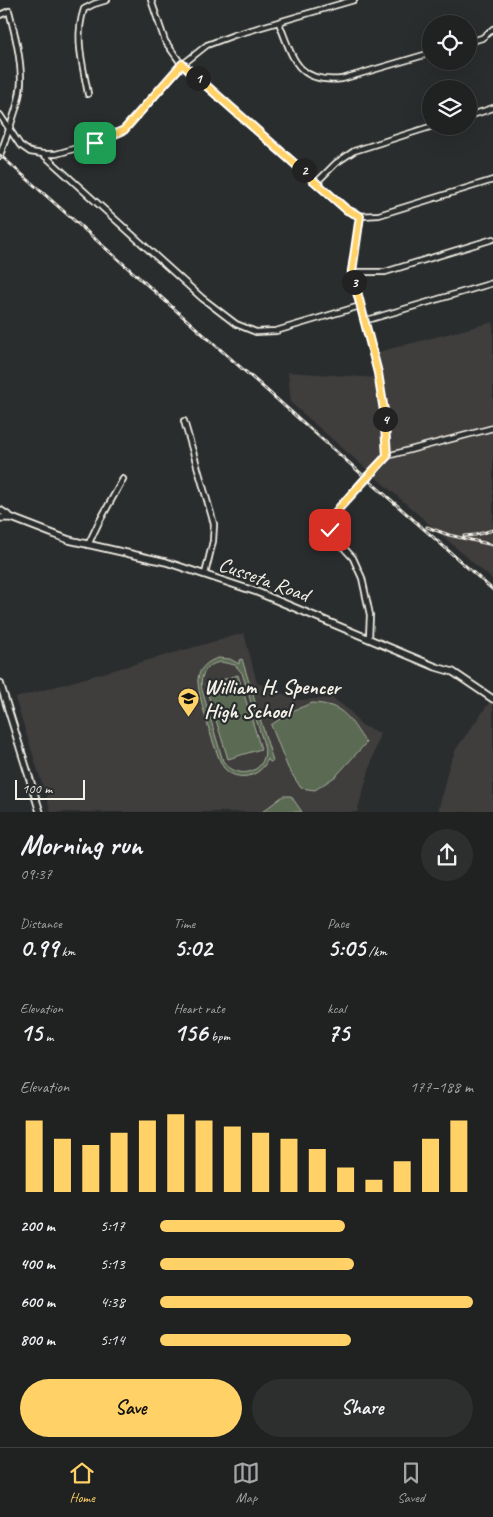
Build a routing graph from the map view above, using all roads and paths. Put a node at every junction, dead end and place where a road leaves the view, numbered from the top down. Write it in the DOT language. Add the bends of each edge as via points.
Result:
graph roads {
  1 [pos="107,0"];
  2 [pos="152,0"];
  3 [pos="354,0"];
  4 [pos="0,15"];
  5 [pos="279,23"];
  6 [pos="493,29"];
  7 [pos="477,40"];
  8 [pos="422,57"];
  9 [pos="182,64"];
  10 [pos="88,94"];
  11 [pos="493,108"];
  12 [pos="477,113"];
  13 [pos="0,115"];
  14 [pos="8,128"];
  15 [pos="422,129"];
  16 [pos="43,154"];
  17 [pos="0,156"];
  18 [pos="493,180"];
  19 [pos="317,182"];
  20 [pos="360,216"];
  21 [pos="493,239"];
  22 [pos="352,272"];
  23 [pos="493,283"];
  24 [pos="360,306"];
  25 [pos="364,321"];
  26 [pos="184,421"];
  27 [pos="493,428"];
  28 [pos="387,456"];
  29 [pos="123,479"];
  30 [pos="0,510"];
  31 [pos="0,518"];
  32 [pos="12,518"];
  33 [pos="88,545"];
  34 [pos="205,574"];
  35 [pos="370,638"];
  36 [pos="0,683"];
  37 [pos="493,699"];
  38 [pos="40,812"];
  1 -- 10 [label="street" via="84,10 80,20 78,39"];
  2 -- 9 [label="street" via="165,41"];
  3 -- 5 [label="street"];
  4 -- 14 [label="street" via="9,12 20,59 21,82"];
  5 -- 8 [label="street" via="298,67 313,78 342,80"];
  5 -- 9 [label="street" via="207,45"];
  6 -- 7 [label="street"];
  9 -- 16 [label="street" via="124,130 98,142 56,154"];
  9 -- 19 [label="street"];
  11 -- 12 [label="street"];
  13 -- 14 [label="street"];
  14 -- 16 [label="street" via="30,152"];
  14 -- 17 [label="street"];
  15 -- 19 [label="street" via="354,151"];
  16 -- 24 [label="street" via="202,298 236,324 256,332 276,331"];
  18 -- 20 [label="street" via="379,215"];
  19 -- 20 [label="street" via="347,210"];
  20 -- 22 [label="street"];
  21 -- 22 [label="street" via="385,272"];
  22 -- 24 [label="street"];
  23 -- 25 [label="street"];
  24 -- 25 [label="street"];
  25 -- 28 [label="street" via="378,373"];
  26 -- 34 [label="street" via="214,524"];
  27 -- 28 [label="street"];
  28 -- 35 [label="street" via="339,508 330,523 333,536 352,558 362,578 370,615"];
  29 -- 33 [label="street"];
  30 -- 32 [label="street, Cusseta Road"];
  31 -- 32 [label="street, Cusseta Road"];
  32 -- 33 [label="street, Cusseta Road"];
  33 -- 34 [label="street, Cusseta Road"];
  34 -- 35 [label="street, Cusseta Road"];
  35 -- 37 [label="street, Cusseta Road" via="454,672"];
  36 -- 38 [label="street"];
}
